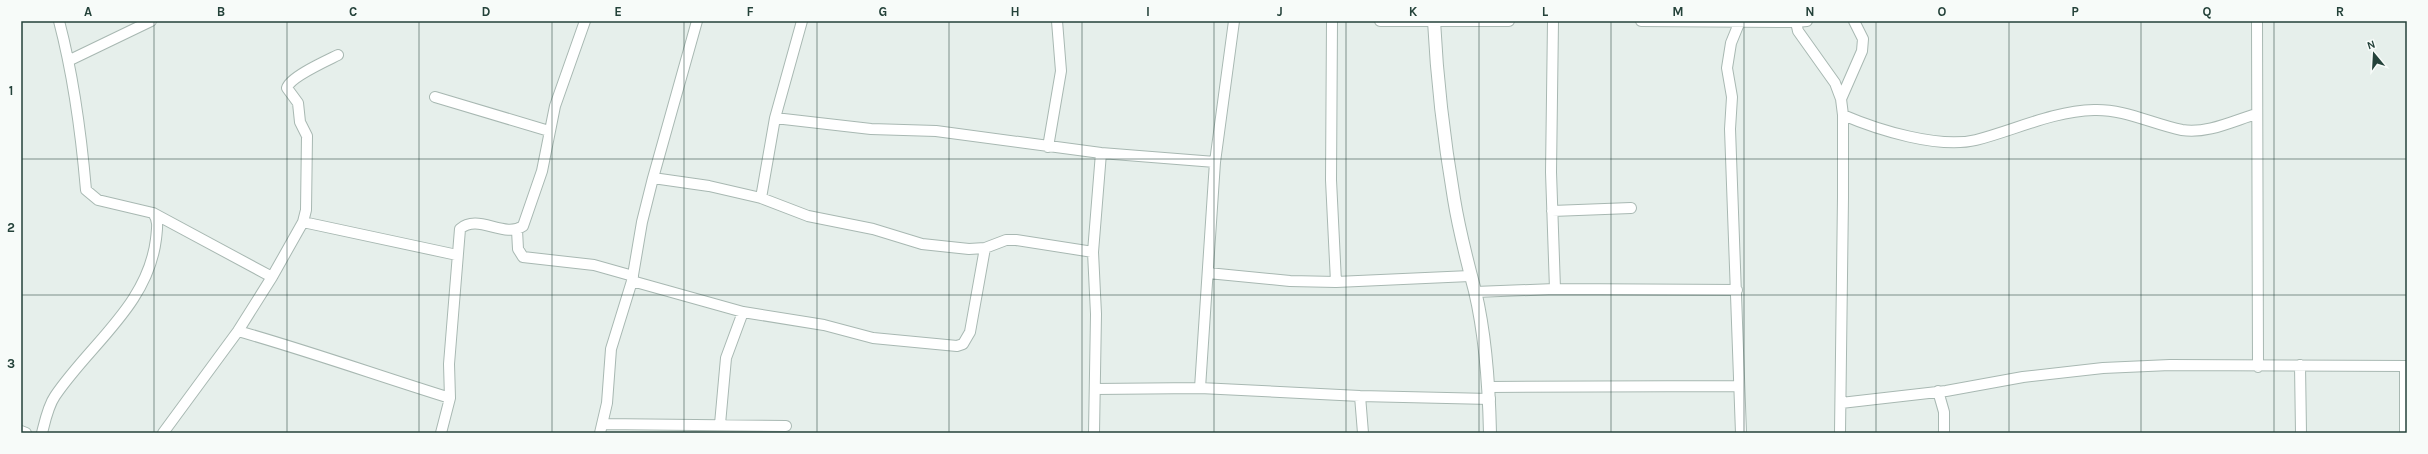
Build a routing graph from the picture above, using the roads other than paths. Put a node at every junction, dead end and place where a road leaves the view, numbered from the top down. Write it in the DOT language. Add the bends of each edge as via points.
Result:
graph roads {
  1 [pos="59,21"];
  2 [pos="151,21"];
  3 [pos="586,21"];
  4 [pos="698,21"];
  5 [pos="802,21"];
  6 [pos="1057,21"];
  7 [pos="1234,21"];
  8 [pos="1332,21"];
  9 [pos="1380,21"];
  10 [pos="1434,21"];
  11 [pos="1509,21"];
  12 [pos="1553,21"];
  13 [pos="1642,21"];
  14 [pos="1740,21"];
  15 [pos="1807,21"];
  16 [pos="1854,21"];
  17 [pos="2257,21"];
  18 [pos="1796,22"];
  19 [pos="338,55"];
  20 [pos="70,60"];
  21 [pos="435,97"];
  22 [pos="1841,99"];
  23 [pos="2256,114"];
  24 [pos="1843,115"];
  25 [pos="775,118"];
  26 [pos="549,131"];
  27 [pos="1048,147"];
  28 [pos="1101,153"];
  29 [pos="1215,162"];
  30 [pos="654,178"];
  31 [pos="761,198"];
  32 [pos="1631,208"];
  33 [pos="1552,211"];
  34 [pos="153,213"];
  35 [pos="303,222"];
  36 [pos="517,230"];
  37 [pos="985,248"];
  38 [pos="1092,252"];
  39 [pos="457,255"];
  40 [pos="1208,273"];
  41 [pos="1470,276"];
  42 [pos="272,277"];
  43 [pos="632,278"];
  44 [pos="1336,282"];
  45 [pos="1555,289"];
  46 [pos="1737,290"];
  47 [pos="1475,292"];
  48 [pos="743,312"];
  49 [pos="238,331"];
  50 [pos="2300,365"];
  51 [pos="2406,366"];
  52 [pos="2258,367"];
  53 [pos="1738,386"];
  54 [pos="1489,387"];
  55 [pos="1200,388"];
  56 [pos="1095,389"];
  57 [pos="1938,391"];
  58 [pos="1360,396"];
  59 [pos="450,398"];
  60 [pos="1490,399"];
  61 [pos="1841,403"];
  62 [pos="720,424"];
  63 [pos="786,426"];
  64 [pos="601,428"];
  65 [pos="21,430"];
  66 [pos="26,433"];
  67 [pos="42,433"];
  68 [pos="163,433"];
  69 [pos="441,433"];
  70 [pos="1094,433"];
  71 [pos="1363,433"];
  72 [pos="1490,433"];
  73 [pos="1741,433"];
  74 [pos="1840,433"];
  75 [pos="1944,433"];
  76 [pos="2300,433"];
  77 [pos="2405,433"];
  1 -- 20 [label="street"];
  2 -- 20 [label="street"];
  3 -- 26 [label="street" via="555,106"];
  4 -- 30 [label="street"];
  5 -- 25 [label="street"];
  6 -- 27 [label="street" via="1061,71"];
  7 -- 29 [label="street"];
  8 -- 44 [label="street" via="1331,180"];
  9 -- 10 [label="street"];
  10 -- 11 [label="street"];
  10 -- 41 [label="street" via="1443,125 1454,199"];
  12 -- 33 [label="street"];
  13 -- 14 [label="street"];
  14 -- 18 [label="street"];
  14 -- 46 [label="street" via="1731,43 1727,68 1732,98 1730,129"];
  15 -- 18 [label="street"];
  16 -- 22 [label="street" via="1863,39 1862,51"];
  17 -- 23 [label="street"];
  18 -- 22 [label="street" via="1798,31 1836,83"];
  19 -- 35 [label="street" via="296,78 287,88 298,103 300,122 307,136 306,210"];
  20 -- 34 [label="street" via="80,121 86,190 98,200"];
  21 -- 26 [label="street"];
  22 -- 24 [label="street"];
  23 -- 24 [label="street" via="2216,127 2183,130 2120,112 2094,110 2029,122 1975,140 1955,141 1927,139 1896,132 1866,125"];
  23 -- 52 [label="street"];
  24 -- 61 [label="street"];
  25 -- 27 [label="street" via="871,128 936,131"];
  25 -- 31 [label="street"];
  26 -- 36 [label="street" via="542,171 523,226"];
  27 -- 28 [label="street"];
  28 -- 29 [label="street"];
  28 -- 38 [label="street"];
  29 -- 40 [label="street"];
  30 -- 31 [label="street" via="709,186"];
  30 -- 43 [label="street" via="642,222"];
  31 -- 37 [label="street" via="808,216 873,229 922,244"];
  32 -- 33 [label="street"];
  33 -- 45 [label="street"];
  34 -- 42 [label="street"];
  34 -- 67 [label="street" via="158,224 155,249 134,299 119,321 74,370 54,398"];
  35 -- 39 [label="street"];
  35 -- 42 [label="street"];
  36 -- 39 [label="street" via="465,224 460,228"];
  36 -- 43 [label="street" via="518,249 523,257 594,265"];
  37 -- 38 [label="street" via="999,241 1016,240"];
  37 -- 48 [label="street" via="970,332 963,344 958,346 873,338 824,325"];
  38 -- 56 [label="street" via="1096,314"];
  39 -- 59 [label="street" via="449,364"];
  40 -- 44 [label="street" via="1290,281"];
  40 -- 55 [label="street"];
  41 -- 44 [label="street"];
  41 -- 47 [label="street"];
  42 -- 49 [label="street"];
  43 -- 48 [label="street"];
  43 -- 64 [label="street" via="611,349 607,403"];
  45 -- 46 [label="street"];
  45 -- 47 [label="street"];
  46 -- 53 [label="street"];
  47 -- 54 [label="street"];
  48 -- 62 [label="street" via="726,358"];
  49 -- 59 [label="street" via="312,352"];
  49 -- 68 [label="street"];
  50 -- 51 [label="street"];
  50 -- 52 [label="street"];
  50 -- 76 [label="street"];
  51 -- 77 [label="street"];
  52 -- 57 [label="street" via="2170,365 2103,368 2023,377"];
  53 -- 54 [label="street"];
  53 -- 73 [label="street"];
  54 -- 60 [label="street"];
  55 -- 56 [label="street"];
  55 -- 58 [label="street"];
  56 -- 70 [label="street"];
  57 -- 61 [label="street"];
  57 -- 75 [label="street" via="1944,412"];
  58 -- 60 [label="street"];
  58 -- 71 [label="street"];
  59 -- 69 [label="street"];
  60 -- 72 [label="street"];
  61 -- 74 [label="street"];
  62 -- 63 [label="street"];
  62 -- 64 [label="street"];
  65 -- 66 [label="street"];
}
